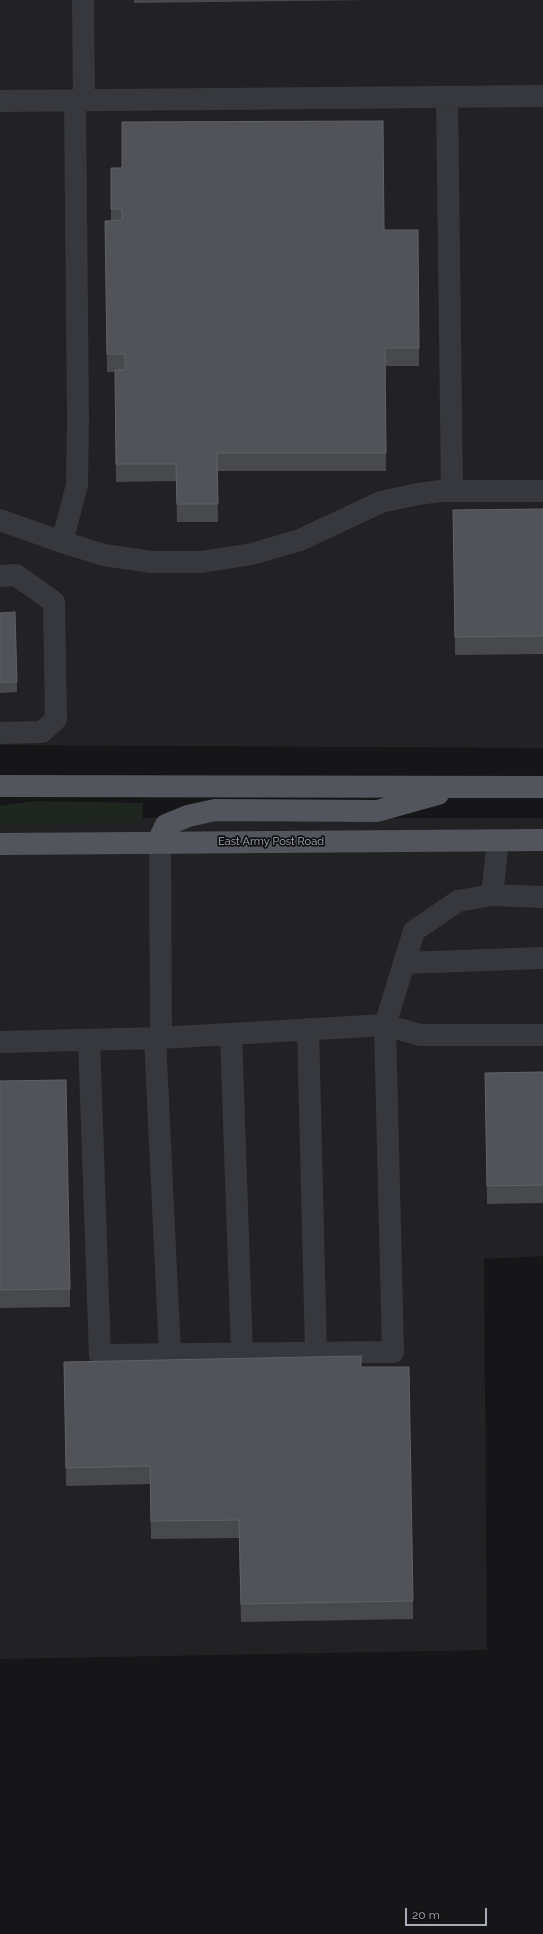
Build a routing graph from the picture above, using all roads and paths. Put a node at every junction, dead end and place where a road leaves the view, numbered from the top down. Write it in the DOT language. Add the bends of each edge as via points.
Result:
graph roads {
  1 [pos="83,0"];
  2 [pos="447,96"];
  3 [pos="543,96"];
  4 [pos="0,100"];
  5 [pos="79,100"];
  6 [pos="452,491"];
  7 [pos="543,491"];
  8 [pos="0,520"];
  9 [pos="62,542"];
  10 [pos="0,576"];
  11 [pos="0,733"];
  12 [pos="0,786"];
  13 [pos="464,787"];
  14 [pos="543,787"];
  15 [pos="543,840"];
  16 [pos="498,841"];
  17 [pos="160,842"];
  18 [pos="0,844"];
  19 [pos="492,895"];
  20 [pos="543,897"];
  21 [pos="543,958"];
  22 [pos="404,963"];
  23 [pos="385,1025"];
  24 [pos="308,1029"];
  25 [pos="231,1034"];
  26 [pos="543,1035"];
  27 [pos="158,1038"];
  28 [pos="89,1040"];
  29 [pos="0,1042"];
  30 [pos="316,1352"];
  31 [pos="242,1353"];
  32 [pos="170,1354"];
  1 -- 5 [label="lane"];
  2 -- 3 [label="lane"];
  2 -- 5 [label="lane"];
  2 -- 6 [label="lane"];
  4 -- 5 [label="lane"];
  5 -- 9 [label="lane" via="77,486"];
  6 -- 7 [label="lane"];
  6 -- 9 [label="lane" via="418,494 381,502 300,540 252,554 201,562 152,562 104,555"];
  8 -- 9 [label="lane"];
  10 -- 11 [label="lane" via="16,575 54,602 56,719 42,732"];
  12 -- 13 [label="main road"];
  13 -- 14 [label="main road"];
  13 -- 17 [label="main road" via="377,811 215,810 166,824"];
  15 -- 16 [label="main road, East Army Post Road"];
  16 -- 17 [label="main road, East Army Post Road"];
  16 -- 19 [label="lane"];
  17 -- 18 [label="main road, East Army Post Road"];
  17 -- 27 [label="lane"];
  19 -- 20 [label="lane"];
  19 -- 22 [label="lane" via="458,901 414,931"];
  21 -- 22 [label="lane"];
  22 -- 23 [label="lane"];
  23 -- 24 [label="lane"];
  23 -- 26 [label="lane" via="420,1035"];
  23 -- 30 [label="lane" via="393,1352"];
  24 -- 25 [label="lane"];
  24 -- 30 [label="lane"];
  25 -- 27 [label="lane"];
  25 -- 31 [label="lane"];
  27 -- 28 [label="lane"];
  27 -- 32 [label="lane"];
  28 -- 29 [label="lane"];
  28 -- 32 [label="lane" via="100,1355"];
  30 -- 31 [label="lane"];
  31 -- 32 [label="lane"];
}
